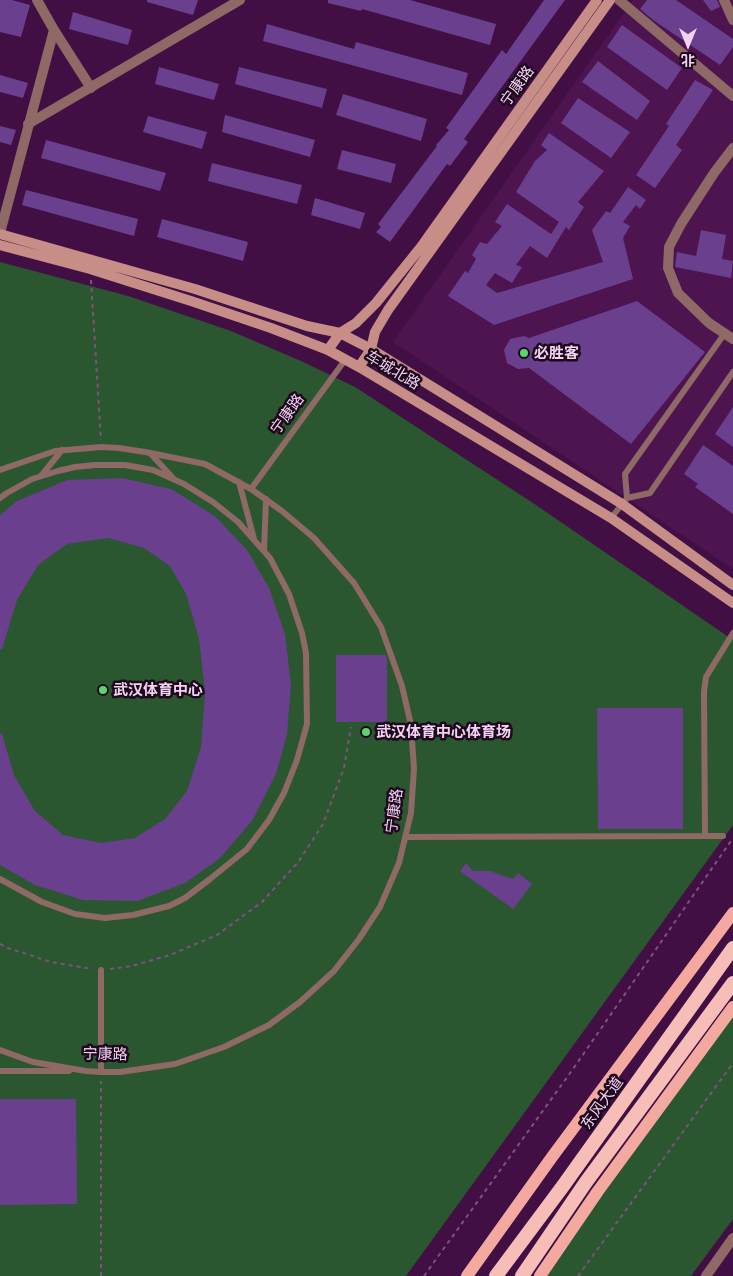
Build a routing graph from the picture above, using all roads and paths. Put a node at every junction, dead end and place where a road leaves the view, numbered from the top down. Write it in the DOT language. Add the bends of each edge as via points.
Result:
graph roads {
  1 [pos="37,0"];
  2 [pos="240,0"];
  3 [pos="597,0"];
  4 [pos="610,0"];
  5 [pos="620,0"];
  6 [pos="724,0"];
  7 [pos="733,20"];
  8 [pos="54,30"];
  9 [pos="92,88"];
  10 [pos="733,96"];
  11 [pos="28,124"];
  12 [pos="733,148"];
  13 [pos="0,233"];
  14 [pos="0,244"];
  15 [pos="90,269"];
  16 [pos="340,333"];
  17 [pos="729,336"];
  18 [pos="371,349"];
  19 [pos="328,350"];
  20 [pos="345,360"];
  21 [pos="359,367"];
  22 [pos="733,372"];
  23 [pos="101,447"];
  24 [pos="62,450"];
  25 [pos="150,453"];
  26 [pos="0,470"];
  27 [pos="40,476"];
  28 [pos="175,480"];
  29 [pos="239,482"];
  30 [pos="251,488"];
  31 [pos="0,498"];
  32 [pos="266,499"];
  33 [pos="624,501"];
  34 [pos="611,518"];
  35 [pos="255,542"];
  36 [pos="264,551"];
  37 [pos="733,585"];
  38 [pos="733,603"];
  39 [pos="733,633"];
  40 [pos="351,727"];
  41 [pos="705,836"];
  42 [pos="722,836"];
  43 [pos="405,837"];
  44 [pos="733,838"];
  45 [pos="0,879"];
  46 [pos="733,913"];
  47 [pos="0,944"];
  48 [pos="733,948"];
  49 [pos="101,970"];
  50 [pos="733,983"];
  51 [pos="733,1007"];
  52 [pos="0,1050"];
  53 [pos="733,1063"];
  54 [pos="0,1071"];
  55 [pos="86,1071"];
  56 [pos="101,1072"];
  57 [pos="733,1238"];
  58 [pos="100,1276"];
  59 [pos="424,1276"];
  60 [pos="467,1276"];
  61 [pos="496,1276"];
  62 [pos="522,1276"];
  63 [pos="540,1276"];
  64 [pos="578,1276"];
  65 [pos="706,1276"];
  1 -- 8 [label="street"];
  2 -- 9 [label="street"];
  3 -- 16 [label="main road, 宁康路" via="420,247 366,314"];
  4 -- 18 [label="main road" via="388,310 375,332"];
  5 -- 10 [label="street"];
  6 -- 7 [label="street"];
  8 -- 9 [label="street"];
  8 -- 11 [label="street"];
  9 -- 11 [label="street"];
  11 -- 13 [label="street"];
  12 -- 17 [label="street" via="681,224 669,248 668,268 678,293 709,323"];
  13 -- 16 [label="main road, 车城北路" via="195,289 307,326"];
  14 -- 15 [label="main road, 车城北路"];
  15 -- 19 [label="main road, 车城北路"];
  15 -- 23 [label="path"];
  16 -- 18 [label="main road, 车城北路"];
  16 -- 19 [label="main road, 宁康路"];
  17 -- 33 [label="lane" via="625,474"];
  18 -- 21 [label="main road"];
  18 -- 33 [label="main road, 车城北路"];
  19 -- 20 [label="main road, 车城北路"];
  20 -- 21 [label="main road, 车城北路"];
  20 -- 30 [label="lane, 宁康路"];
  21 -- 34 [label="main road, 车城北路"];
  22 -- 33 [label="lane" via="650,493"];
  23 -- 24 [label="lane"];
  23 -- 25 [label="lane"];
  24 -- 26 [label="lane"];
  24 -- 27 [label="lane"];
  25 -- 28 [label="lane"];
  25 -- 29 [label="lane" via="205,464"];
  27 -- 28 [label="lane" via="75,467 125,465 153,470"];
  27 -- 31 [label="lane"];
  28 -- 35 [label="lane" via="238,522"];
  29 -- 30 [label="lane"];
  29 -- 35 [label="lane"];
  30 -- 32 [label="lane, 宁康路"];
  32 -- 36 [label="lane"];
  32 -- 43 [label="lane, 宁康路" via="314,538 354,583 381,627 402,686 411,725 414,769 411,813"];
  33 -- 34 [label="lane"];
  33 -- 37 [label="main road, 车城北路"];
  34 -- 38 [label="main road, 车城北路"];
  35 -- 36 [label="lane"];
  36 -- 45 [label="lane" via="289,594 302,632 306,653 307,724 284,793 269,820 246,849 185,898 169,906 133,915 105,918 75,914 42,902"];
  39 -- 41 [label="lane" via="706,677"];
  40 -- 49 [label="path" via="344,768 323,824 300,861 262,902 217,935 170,955 132,966"];
  41 -- 42 [label="lane"];
  41 -- 43 [label="lane"];
  43 -- 56 [label="lane, 宁康路" via="399,863 370,923 334,971 300,1002 269,1025 224,1047 175,1064"];
  44 -- 59 [label="path" via="574,1069"];
  46 -- 60 [label="main road"];
  47 -- 49 [label="path" via="51,962"];
  48 -- 61 [label="highway, 东风大道"];
  49 -- 56 [label="lane"];
  50 -- 62 [label="highway" via="586,1182"];
  51 -- 63 [label="main road" via="598,1190"];
  52 -- 55 [label="lane, 宁康路" via="33,1062"];
  53 -- 64 [label="path"];
  54 -- 55 [label="lane"];
  55 -- 56 [label="lane, 宁康路"];
  56 -- 58 [label="path"];
  57 -- 65 [label="street"];
}
